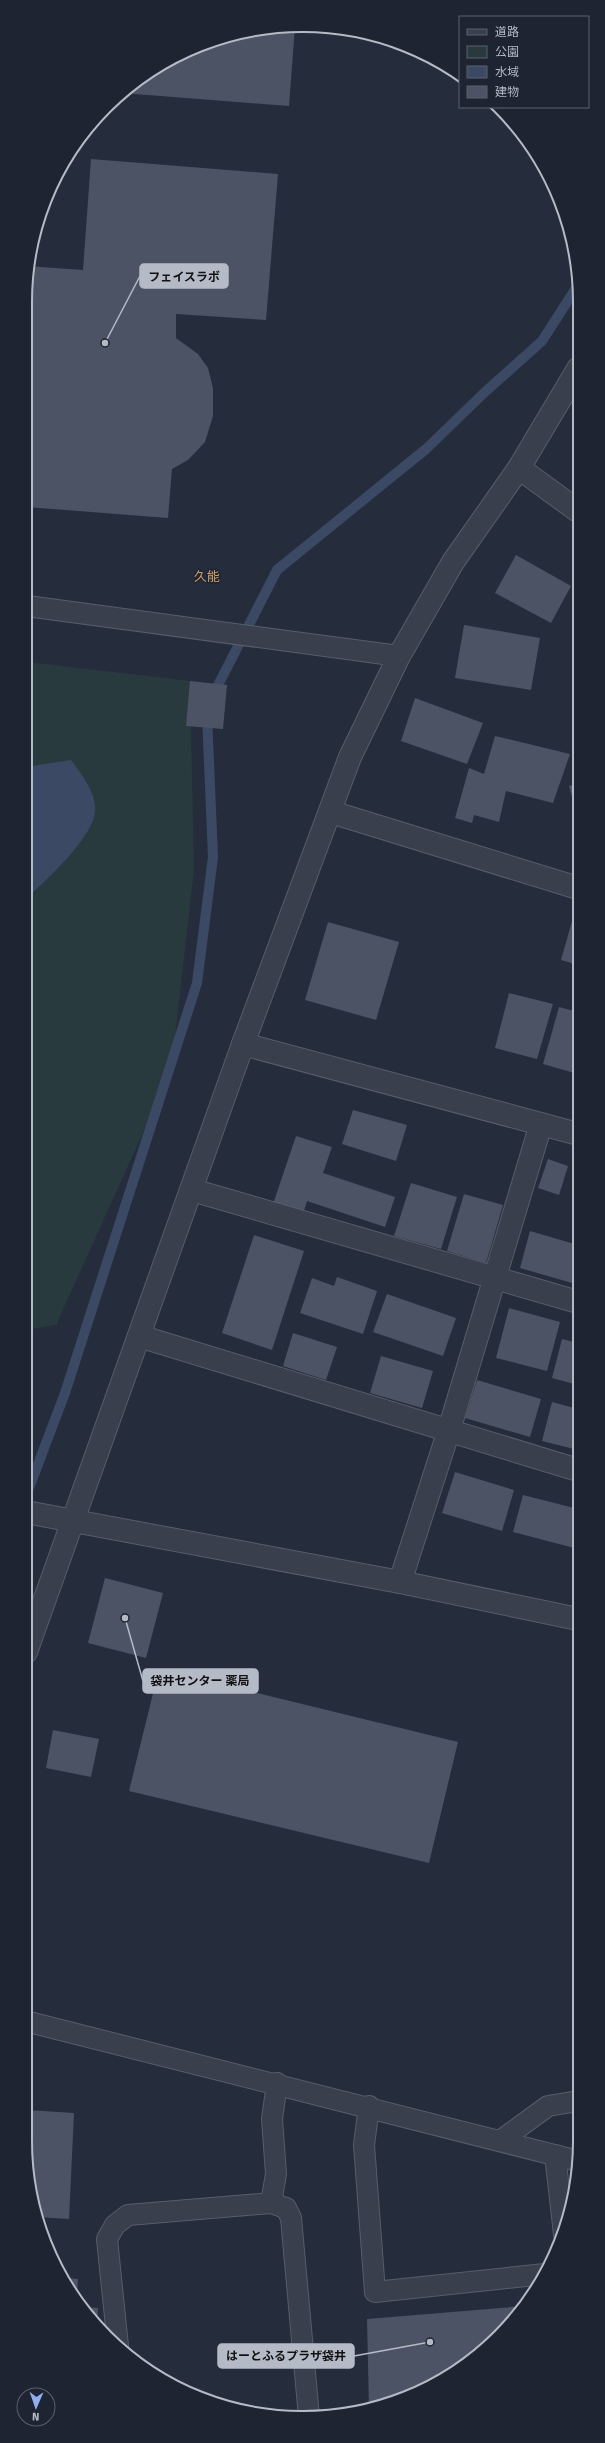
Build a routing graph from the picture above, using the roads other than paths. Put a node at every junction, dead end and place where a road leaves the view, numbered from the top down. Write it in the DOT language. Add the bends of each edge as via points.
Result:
graph roads {
  1 [pos="573,377"];
  2 [pos="519,468"];
  3 [pos="573,507"];
  4 [pos="32,607"];
  5 [pos="399,656"];
  6 [pos="331,812"];
  7 [pos="573,886"];
  8 [pos="243,1044"];
  9 [pos="541,1124"];
  10 [pos="573,1133"];
  11 [pos="192,1190"];
  12 [pos="495,1278"];
  13 [pos="573,1301"];
  14 [pos="140,1336"];
  15 [pos="450,1430"];
  16 [pos="573,1468"];
  17 [pos="32,1513"];
  18 [pos="72,1520"];
  19 [pos="400,1582"];
  20 [pos="573,1618"];
  21 [pos="32,1635"];
  22 [pos="32,2023"];
  23 [pos="277,2083"];
  24 [pos="573,2102"];
  25 [pos="369,2106"];
  26 [pos="500,2141"];
  27 [pos="555,2155"];
  28 [pos="572,2159"];
  29 [pos="271,2203"];
  30 [pos="562,2217"];
  31 [pos="538,2275"];
  32 [pos="117,2338"];
  33 [pos="308,2411"];
  1 -- 2 [label="street"];
  2 -- 3 [label="street"];
  2 -- 5 [label="street" via="453,562"];
  4 -- 5 [label="lane"];
  5 -- 6 [label="street" via="350,757"];
  6 -- 7 [label="street"];
  6 -- 8 [label="street"];
  8 -- 9 [label="street"];
  8 -- 11 [label="street"];
  9 -- 10 [label="street"];
  9 -- 12 [label="street"];
  11 -- 12 [label="street"];
  11 -- 14 [label="street"];
  12 -- 13 [label="street"];
  12 -- 15 [label="street"];
  14 -- 15 [label="street"];
  14 -- 18 [label="street"];
  15 -- 16 [label="street"];
  15 -- 19 [label="street"];
  17 -- 18 [label="street"];
  18 -- 19 [label="street"];
  18 -- 21 [label="street"];
  19 -- 20 [label="street"];
  22 -- 23 [label="lane"];
  23 -- 25 [label="lane"];
  23 -- 29 [label="lane" via="272,2119 276,2174"];
  24 -- 26 [label="lane" via="548,2106"];
  25 -- 26 [label="lane"];
  25 -- 31 [label="lane" via="364,2145 375,2292"];
  26 -- 27 [label="lane"];
  27 -- 28 [label="lane"];
  27 -- 30 [label="lane"];
  29 -- 32 [label="lane" via="128,2215 115,2224 108,2239"];
  29 -- 33 [label="lane" via="286,2208 291,2218"];
}
